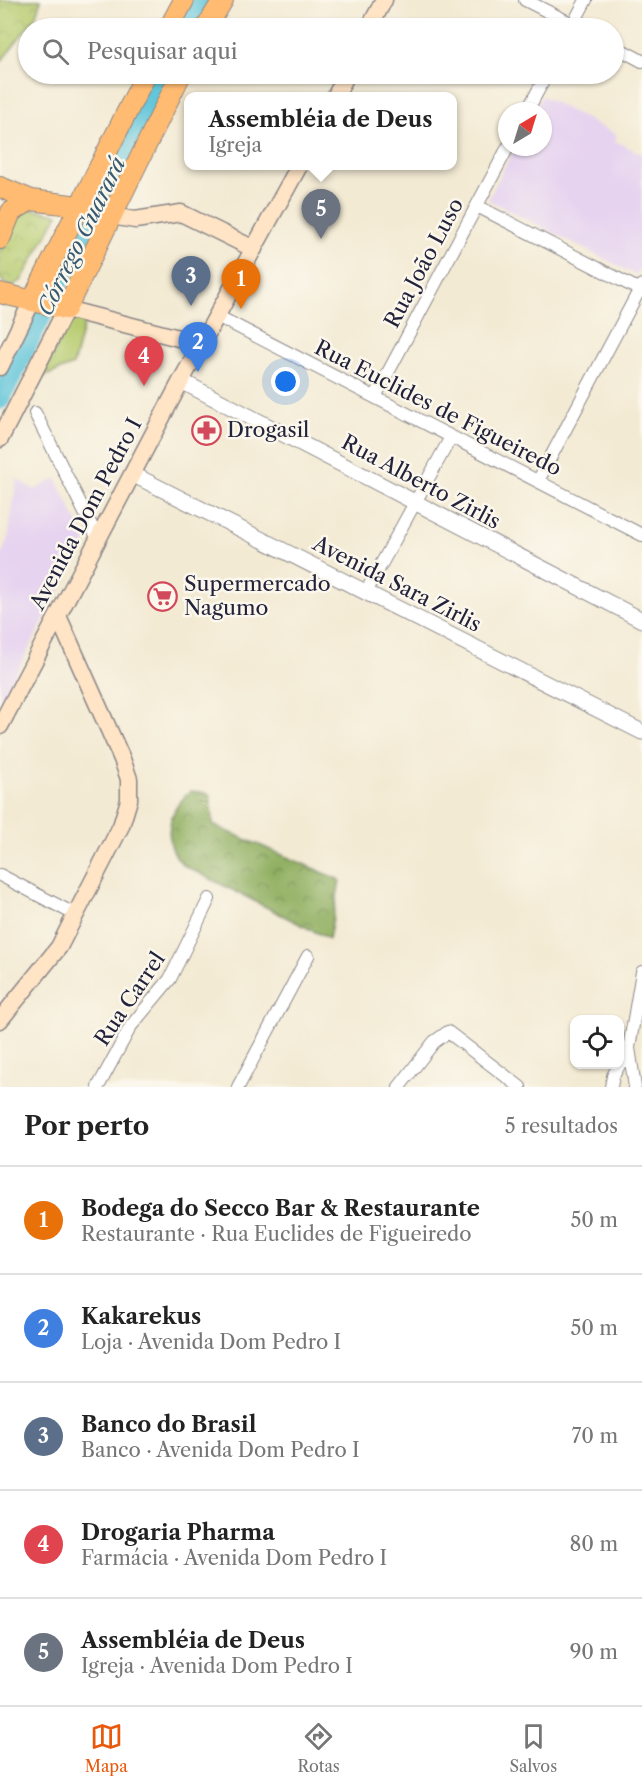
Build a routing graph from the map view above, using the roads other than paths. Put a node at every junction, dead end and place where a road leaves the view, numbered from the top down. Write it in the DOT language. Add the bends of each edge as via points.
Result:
graph roads {
  1 [pos="184,0"];
  2 [pos="223,0"];
  3 [pos="384,0"];
  4 [pos="525,0"];
  5 [pos="586,0"];
  6 [pos="174,18"];
  7 [pos="212,18"];
  8 [pos="374,18"];
  9 [pos="558,18"];
  10 [pos="579,18"];
  11 [pos="624,51"];
  12 [pos="642,61"];
  13 [pos="142,84"];
  14 [pos="175,84"];
  15 [pos="542,84"];
  16 [pos="532,102"];
  17 [pos="503,156"];
  18 [pos="296,170"];
  19 [pos="0,187"];
  20 [pos="31,200"];
  21 [pos="477,206"];
  22 [pos="95,211"];
  23 [pos="0,239"];
  24 [pos="254,249"];
  25 [pos="641,288"];
  26 [pos="1,292"];
  27 [pos="49,305"];
  28 [pos="217,316"];
  29 [pos="202,344"];
  30 [pos="0,367"];
  31 [pos="182,381"];
  32 [pos="375,398"];
  33 [pos="35,413"];
  34 [pos="451,437"];
  35 [pos="0,439"];
  36 [pos="132,474"];
  37 [pos="538,481"];
  38 [pos="416,503"];
  39 [pos="642,535"];
  40 [pos="98,539"];
  41 [pos="366,592"];
  42 [pos="58,616"];
  43 [pos="642,620"];
  44 [pos="0,726"];
  45 [pos="642,732"];
  46 [pos="0,874"];
  47 [pos="209,899"];
  48 [pos="76,915"];
  49 [pos="308,956"];
  50 [pos="642,972"];
  51 [pos="0,1020"];
  52 [pos="629,1048"];
  53 [pos="634,1084"];
  54 [pos="611,1086"];
  55 [pos="98,1087"];
  56 [pos="238,1087"];
  57 [pos="399,1087"];
  58 [pos="520,1087"];
  1 -- 6 [label="main road"];
  2 -- 7 [label="main road"];
  3 -- 8 [label="main road"];
  4 -- 9 [label="street"];
  5 -- 10 [label="street"];
  11 -- 12 [label="street"];
  13 -- 22 [label="main road"];
  14 -- 22 [label="main road"];
  15 -- 16 [label="street"];
  17 -- 21 [label="street, Rua João Luso"];
  18 -- 24 [label="main road, Avenida Dom Pedro I"];
  19 -- 20 [label="main road"];
  20 -- 22 [label="main road"];
  20 -- 23 [label="main road" via="11,212"];
  21 -- 25 [label="street"];
  21 -- 32 [label="street, Rua João Luso"];
  22 -- 24 [label="main road" via="135,220 181,213"];
  22 -- 27 [label="main road"];
  22 -- 27 [label="main road"];
  24 -- 28 [label="main road, Avenida Dom Pedro I"];
  25 -- 37 [label="street"];
  26 -- 27 [label="main road"];
  27 -- 29 [label="main road"];
  27 -- 30 [label="main road"];
  27 -- 35 [label="main road"];
  28 -- 29 [label="main road, Avenida Dom Pedro I"];
  28 -- 32 [label="street, Rua Euclides de Figueiredo"];
  29 -- 31 [label="main road, Avenida Dom Pedro I"];
  31 -- 36 [label="main road, Avenida Dom Pedro I"];
  31 -- 38 [label="street, Rua Alberto Zirlis"];
  32 -- 34 [label="street, Rua Euclides de Figueiredo"];
  33 -- 40 [label="street"];
  34 -- 37 [label="street, Rua Euclides de Figueiredo"];
  34 -- 38 [label="street"];
  36 -- 40 [label="main road, Avenida Dom Pedro I"];
  36 -- 41 [label="street, Avenida Sara Zirlis"];
  37 -- 39 [label="street, Rua Euclides de Figueiredo"];
  38 -- 41 [label="street"];
  38 -- 43 [label="street, Rua Alberto Zirlis"];
  40 -- 42 [label="main road, Avenida Dom Pedro I"];
  41 -- 45 [label="street, Avenida Sara Zirlis"];
  42 -- 44 [label="main road, Avenida Dom Pedro I"];
  42 -- 48 [label="main road" via="129,779 126,814"];
  46 -- 48 [label="street"];
  47 -- 55 [label="street, Rua Carrel" via="170,979 127,1033"];
  48 -- 51 [label="main road" via="58,947"];
  49 -- 56 [label="street"];
  50 -- 52 [label="street"];
  52 -- 53 [label="street"];
  52 -- 54 [label="street"];
  53 -- 54 [label="street" via="622,1079"];
  57 -- 58 [label="street" via="434,1042 448,1032"];
}
